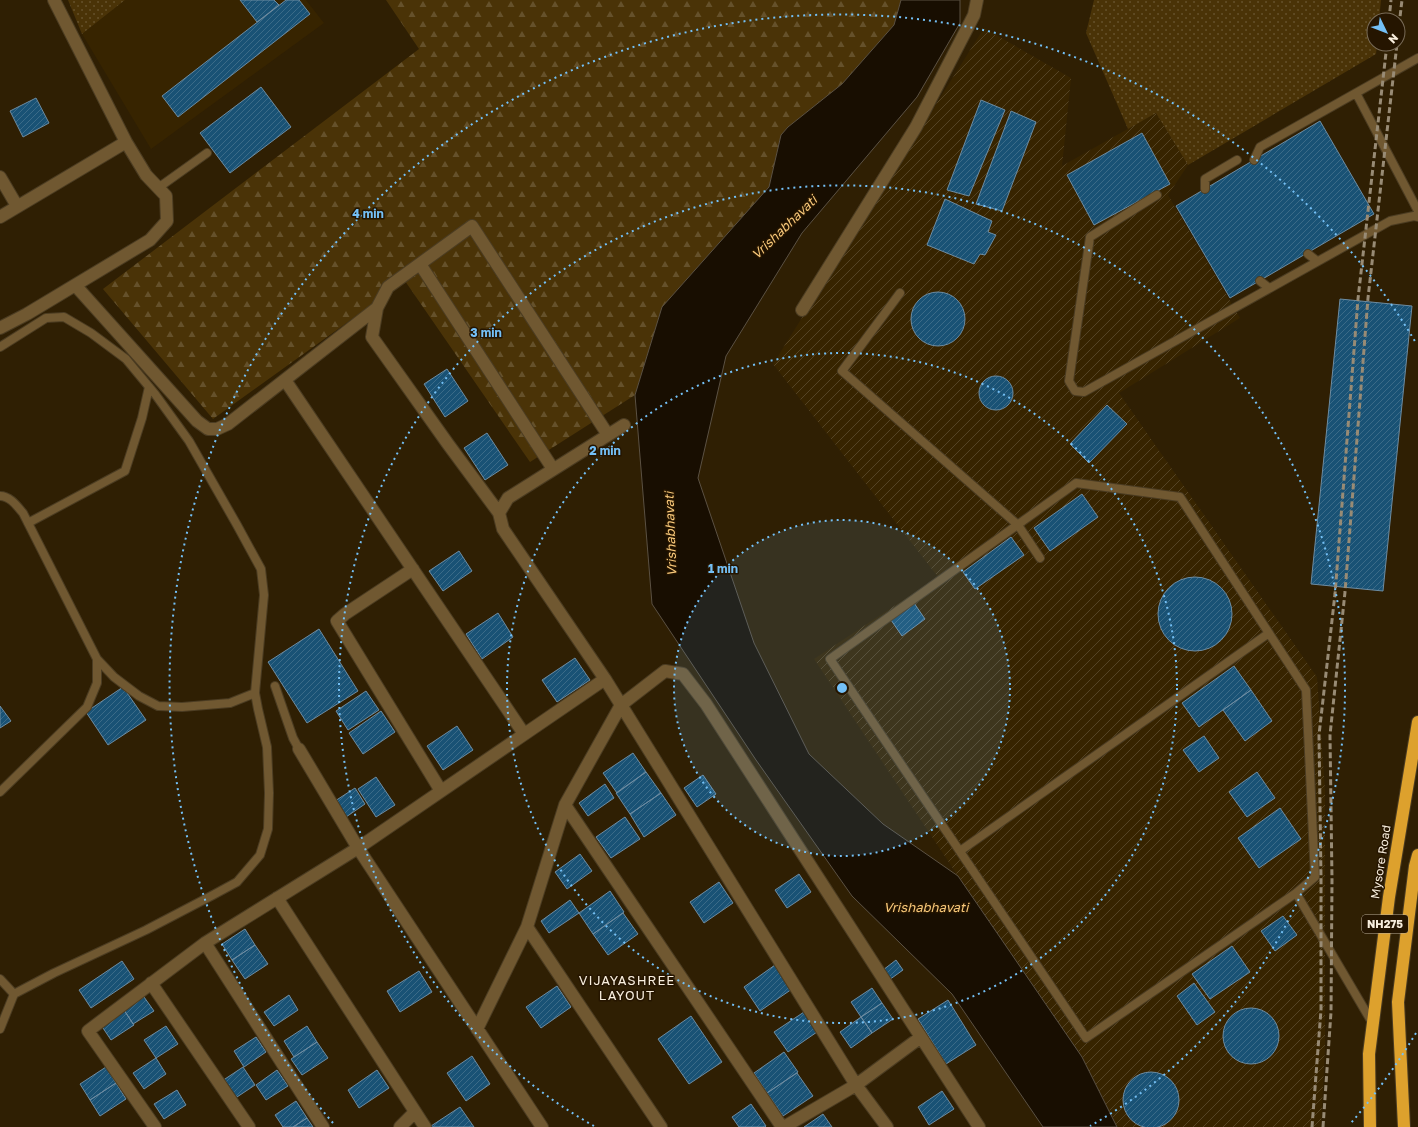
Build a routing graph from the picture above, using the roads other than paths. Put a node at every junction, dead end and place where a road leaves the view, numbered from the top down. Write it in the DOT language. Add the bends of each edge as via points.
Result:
graph roads {
  1 [pos="54,0"];
  2 [pos="981,1"];
  3 [pos="1418,58"];
  4 [pos="1356,93"];
  5 [pos="126,142"];
  6 [pos="207,153"];
  7 [pos="1237,160"];
  8 [pos="1254,160"];
  9 [pos="0,177"];
  10 [pos="158,188"];
  11 [pos="1204,189"];
  12 [pos="1157,195"];
  13 [pos="17,206"];
  14 [pos="1418,211"];
  15 [pos="0,216"];
  16 [pos="1418,217"];
  17 [pos="1308,254"];
  18 [pos="1317,261"];
  19 [pos="420,264"];
  20 [pos="1260,280"];
  21 [pos="75,285"];
  22 [pos="1269,288"];
  23 [pos="900,293"];
  24 [pos="377,308"];
  25 [pos="802,310"];
  26 [pos="0,328"];
  27 [pos="0,347"];
  28 [pos="284,380"];
  29 [pos="149,387"];
  30 [pos="624,425"];
  31 [pos="608,435"];
  32 [pos="553,469"];
  33 [pos="0,496"];
  34 [pos="499,513"];
  35 [pos="28,523"];
  36 [pos="1018,525"];
  37 [pos="1040,558"];
  38 [pos="413,569"];
  39 [pos="1269,633"];
  40 [pos="97,659"];
  41 [pos="605,679"];
  42 [pos="275,686"];
  43 [pos="256,693"];
  44 [pos="621,705"];
  45 [pos="1418,722"];
  46 [pos="524,734"];
  47 [pos="299,749"];
  48 [pos="441,791"];
  49 [pos="0,792"];
  50 [pos="565,805"];
  51 [pos="358,848"];
  52 [pos="960,851"];
  53 [pos="1418,855"];
  54 [pos="1296,893"];
  55 [pos="277,898"];
  56 [pos="527,927"];
  57 [pos="205,943"];
  58 [pos="0,979"];
  59 [pos="151,983"];
  60 [pos="14,994"];
  61 [pos="1373,1024"];
  62 [pos="0,1029"];
  63 [pos="477,1029"];
  64 [pos="922,1038"];
  65 [pos="856,1085"];
  66 [pos="415,1112"];
  67 [pos="155,1127"];
  68 [pos="249,1127"];
  69 [pos="323,1127"];
  70 [pos="400,1127"];
  71 [pos="425,1127"];
  72 [pos="542,1127"];
  73 [pos="661,1127"];
  74 [pos="783,1127"];
  75 [pos="887,1127"];
  76 [pos="979,1127"];
  77 [pos="1370,1127"];
  78 [pos="1404,1127"];
  1 -- 5 [label="street"];
  2 -- 25 [label="street" via="916,127"];
  3 -- 4 [label="lane"];
  4 -- 8 [label="lane" via="1260,148"];
  4 -- 14 [label="lane"];
  5 -- 10 [label="street" via="146,176"];
  5 -- 13 [label="street"];
  6 -- 10 [label="lane"];
  7 -- 11 [label="lane" via="1205,179"];
  9 -- 13 [label="street"];
  10 -- 21 [label="street" via="166,196 167,221 150,240"];
  12 -- 22 [label="lane" via="1090,237 1069,381 1075,391 1084,392"];
  13 -- 15 [label="street"];
  16 -- 18 [label="lane" via="1390,221"];
  17 -- 18 [label="lane"];
  18 -- 22 [label="lane"];
  19 -- 24 [label="street" via="388,287"];
  19 -- 31 [label="street" via="472,226"];
  19 -- 32 [label="street"];
  20 -- 22 [label="lane"];
  21 -- 26 [label="street"];
  21 -- 28 [label="street" via="197,421 208,429 217,429 228,424"];
  23 -- 36 [label="lane" via="842,371"];
  24 -- 28 [label="street"];
  24 -- 34 [label="street" via="372,337"];
  27 -- 29 [label="lane" via="46,318 64,317 126,359"];
  28 -- 38 [label="street"];
  29 -- 35 [label="lane" via="125,471"];
  29 -- 43 [label="lane" via="188,441 261,569 264,595"];
  30 -- 31 [label="street"];
  31 -- 32 [label="street"];
  32 -- 34 [label="street" via="508,498"];
  33 -- 35 [label="lane" via="14,503"];
  34 -- 41 [label="street" via="503,529"];
  35 -- 40 [label="lane"];
  36 -- 37 [label="lane"];
  36 -- 39 [label="lane" via="1076,483 1180,497"];
  36 -- 52 [label="lane" via="830,659"];
  38 -- 46 [label="street"];
  38 -- 48 [label="street" via="337,621"];
  39 -- 52 [label="lane"];
  39 -- 54 [label="lane" via="1306,690 1315,877"];
  40 -- 43 [label="lane" via="114,677 139,696 158,706 230,703"];
  40 -- 49 [label="lane" via="96,683 87,707"];
  41 -- 44 [label="street"];
  41 -- 46 [label="street"];
  42 -- 47 [label="lane"];
  43 -- 60 [label="lane" via="267,747 269,793 268,829 260,855 237,882 214,895"];
  44 -- 50 [label="street"];
  44 -- 64 [label="street" via="665,671 683,674 706,704"];
  44 -- 65 [label="street"];
  45 -- 61 [label="highway, Mysore Road / NH275" via="1389,896"];
  46 -- 48 [label="street"];
  47 -- 51 [label="street"];
  48 -- 51 [label="street"];
  50 -- 56 [label="street"];
  50 -- 74 [label="street"];
  51 -- 55 [label="street"];
  51 -- 63 [label="street"];
  52 -- 54 [label="lane" via="1086,1038"];
  53 -- 78 [label="highway, NH275" via="1398,1002"];
  54 -- 61 [label="lane"];
  55 -- 57 [label="street"];
  55 -- 66 [label="street"];
  56 -- 63 [label="street"];
  56 -- 73 [label="street"];
  57 -- 59 [label="street"];
  57 -- 69 [label="street"];
  58 -- 60 [label="lane"];
  59 -- 67 [label="street" via="88,1031"];
  59 -- 68 [label="street"];
  60 -- 62 [label="lane"];
  61 -- 77 [label="highway, Mysore Road / NH275" via="1369,1054"];
  63 -- 72 [label="street"];
  64 -- 65 [label="street"];
  64 -- 76 [label="street"];
  65 -- 74 [label="street"];
  65 -- 75 [label="street"];
  66 -- 70 [label="street"];
  66 -- 71 [label="street"];
}
